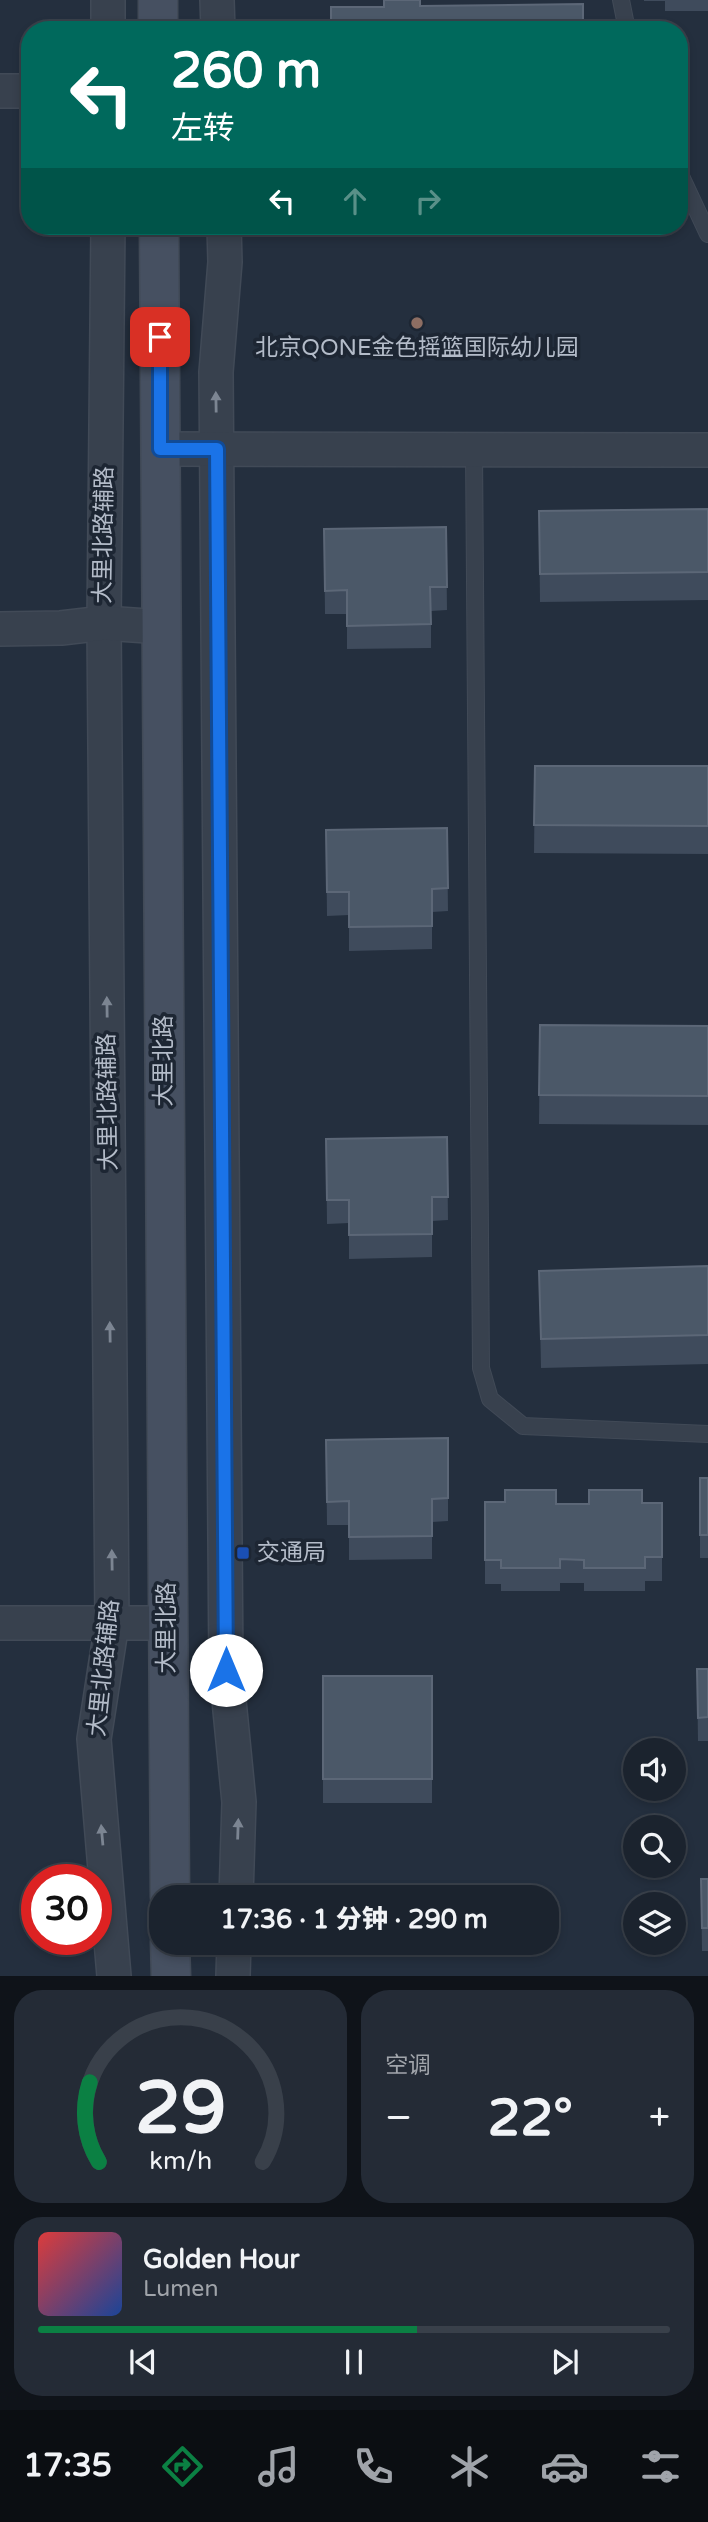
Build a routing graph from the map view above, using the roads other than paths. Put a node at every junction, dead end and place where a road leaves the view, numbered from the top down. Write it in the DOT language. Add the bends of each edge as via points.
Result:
graph roads {
  1 [pos="108,0"];
  2 [pos="158,0"];
  3 [pos="217,0"];
  4 [pos="621,0"];
  5 [pos="108,21"];
  6 [pos="158,21"];
  7 [pos="218,21"];
  8 [pos="625,21"];
  9 [pos="0,91"];
  10 [pos="21,91"];
  11 [pos="688,191"];
  12 [pos="708,234"];
  13 [pos="108,235"];
  14 [pos="159,235"];
  15 [pos="224,235"];
  16 [pos="160,449"];
  17 [pos="217,449"];
  18 [pos="474,450"];
  19 [pos="708,450"];
  20 [pos="104,623"];
  21 [pos="162,627"];
  22 [pos="0,629"];
  23 [pos="708,1434"];
  24 [pos="0,1623"];
  25 [pos="112,1623"];
  26 [pos="167,1623"];
  27 [pos="170,1885"];
  28 [pos="236,1885"];
  29 [pos="170,1955"];
  30 [pos="234,1955"];
  31 [pos="114,1976"];
  32 [pos="171,1976"];
  33 [pos="233,1976"];
  1 -- 5 [label="street"];
  2 -- 6 [label="main road"];
  3 -- 7 [label="street"];
  4 -- 8 [label="lane"];
  9 -- 10 [label="street"];
  11 -- 12 [label="lane"];
  13 -- 20 [label="street, 大里北路辅路"];
  14 -- 16 [label="main road, 大里北路"];
  17 -- 15 [label="street, one-way" via="216,372"];
  16 -- 17 [label="street"];
  16 -- 21 [label="main road, 大里北路"];
  17 -- 18 [label="street"];
  28 -- 17 [label="street, one-way" via="239,1802 226,1670"];
  18 -- 19 [label="street"];
  18 -- 23 [label="lane" via="481,1368 491,1399 523,1426"];
  20 -- 21 [label="street"];
  20 -- 22 [label="street"];
  25 -- 20 [label="street, 大里北路辅路, one-way"];
  21 -- 26 [label="main road, 大里北路"];
  24 -- 25 [label="street"];
  25 -- 26 [label="street"];
  31 -- 25 [label="street, 大里北路辅路, one-way" via="94,1739"];
  26 -- 27 [label="main road, 大里北路"];
  29 -- 32 [label="main road"];
  30 -- 33 [label="street"];
}
